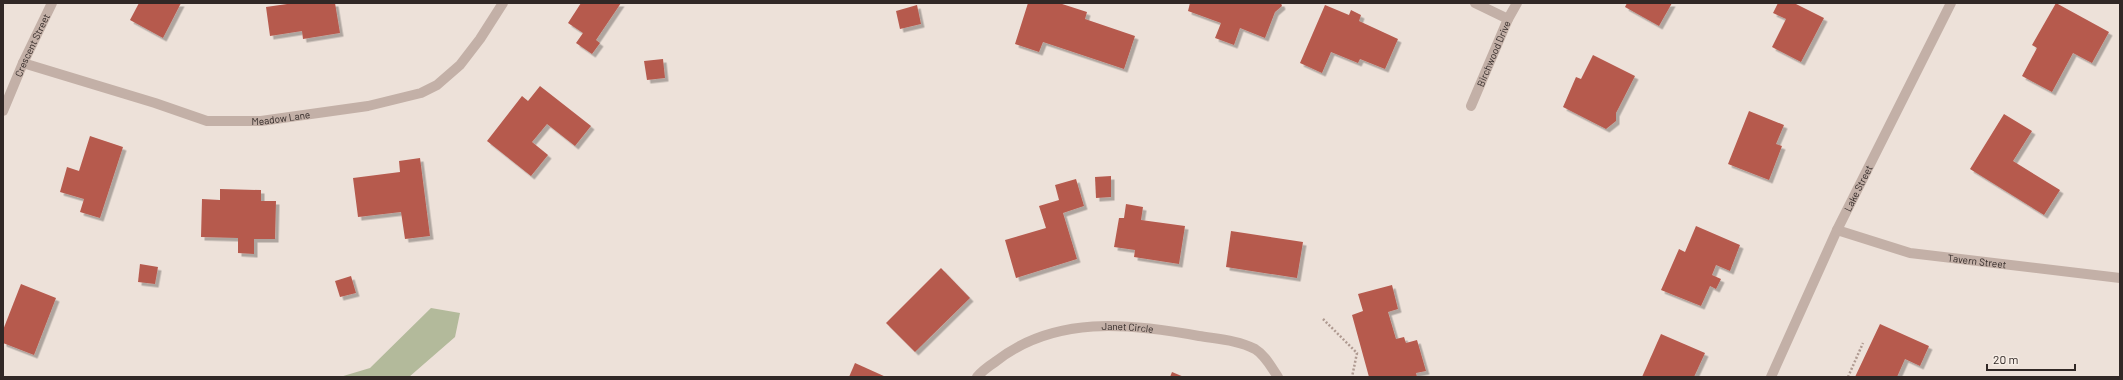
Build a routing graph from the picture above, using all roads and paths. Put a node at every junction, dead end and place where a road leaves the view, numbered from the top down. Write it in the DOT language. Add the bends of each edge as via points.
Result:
graph roads {
  1 [pos="52,3"];
  2 [pos="503,3"];
  3 [pos="1475,3"];
  4 [pos="1517,3"];
  5 [pos="1951,3"];
  6 [pos="1508,18"];
  7 [pos="23,62"];
  8 [pos="1471,106"];
  9 [pos="3,110"];
  10 [pos="1837,230"];
  11 [pos="2120,278"];
  12 [pos="1323,319"];
  13 [pos="1863,343"];
  14 [pos="976,377"];
  15 [pos="1278,377"];
  16 [pos="1352,377"];
  17 [pos="1770,377"];
  18 [pos="1848,377"];
  1 -- 7 [label="street, Crescent Street"];
  2 -- 7 [label="street, Meadow Lane" via="460,65 437,86 421,93 368,106 261,121 206,121"];
  3 -- 6 [label="street"];
  4 -- 6 [label="street, Birchwood Drive"];
  5 -- 10 [label="street, Lake Street"];
  6 -- 8 [label="street, Birchwood Drive"];
  7 -- 9 [label="street, Crescent Street"];
  10 -- 11 [label="street, Tavern Street" via="1910,253"];
  10 -- 17 [label="street, Lake Street"];
  12 -- 16 [label="path" via="1357,353"];
  13 -- 18 [label="path"];
  14 -- 15 [label="street, Janet Circle" via="1012,348 1050,332 1088,326 1164,329 1240,344 1255,350 1265,358"];
}
